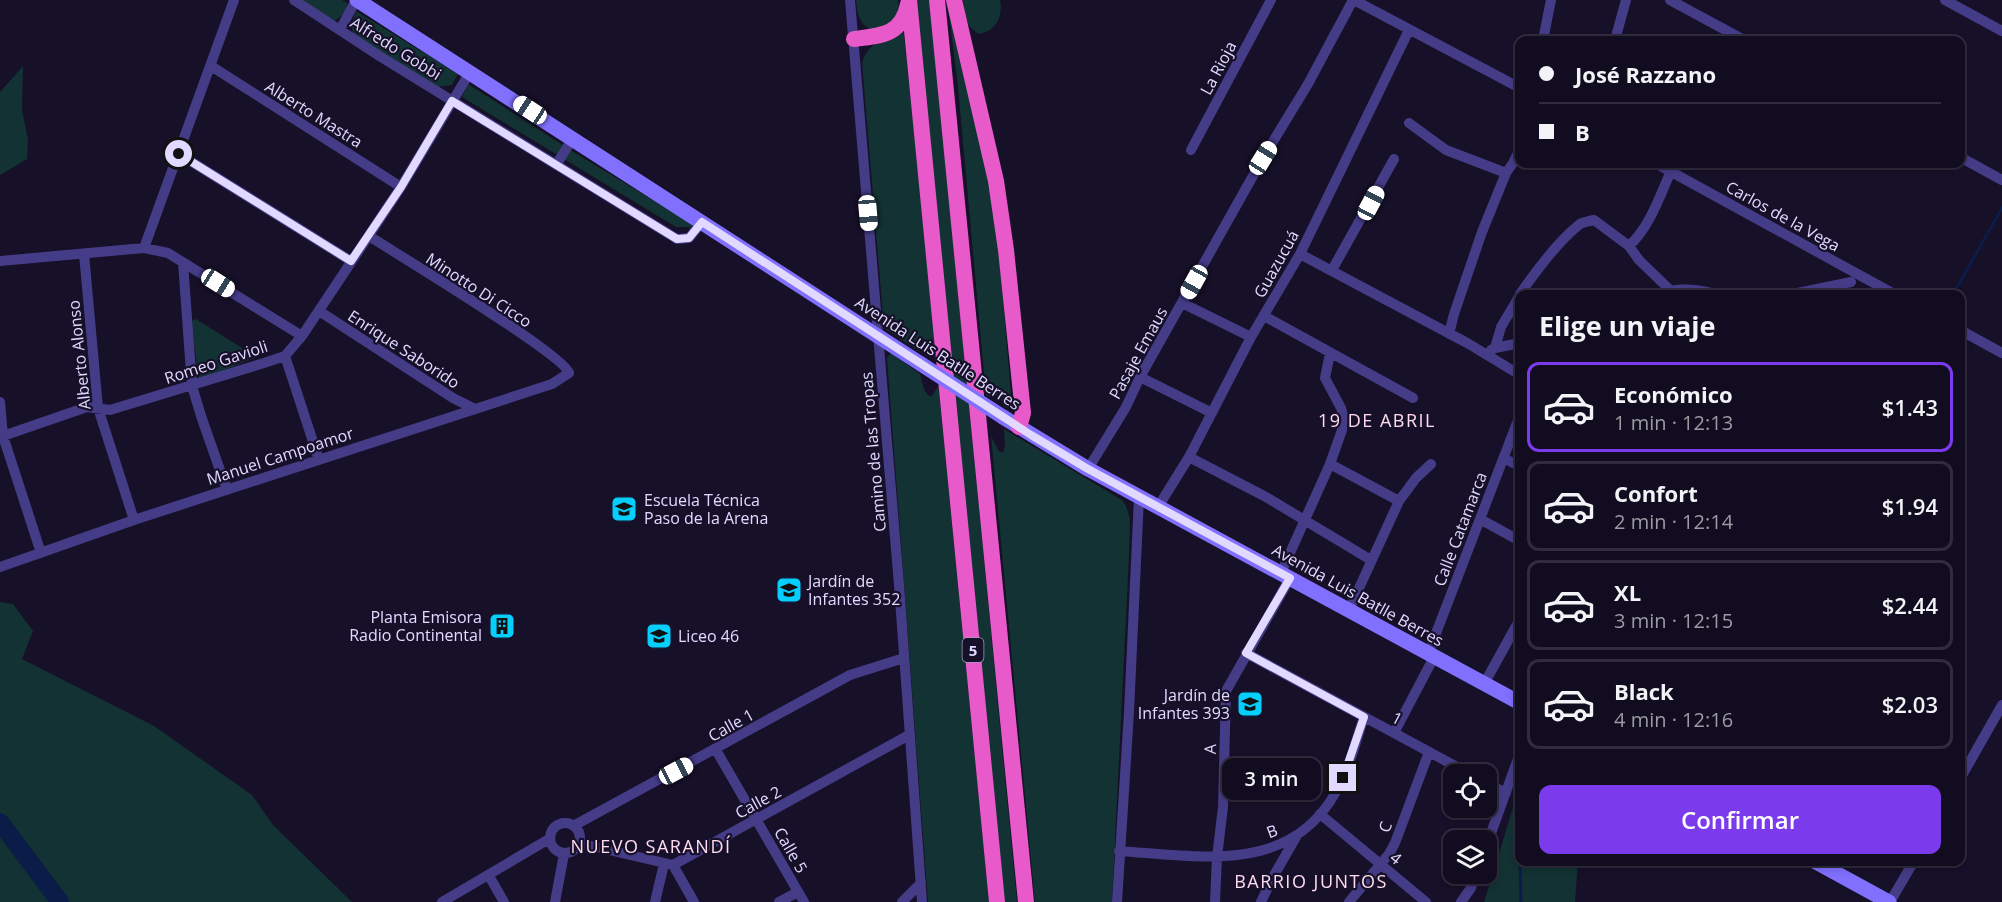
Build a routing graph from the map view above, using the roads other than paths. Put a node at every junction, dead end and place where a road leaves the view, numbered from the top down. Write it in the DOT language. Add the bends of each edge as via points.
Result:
graph roads {
  1 [pos="234,0"];
  2 [pos="294,0"];
  3 [pos="356,0"];
  4 [pos="850,0"];
  5 [pos="909,0"];
  6 [pos="937,0"];
  7 [pos="954,0"];
  8 [pos="1271,0"];
  9 [pos="1353,0"];
  10 [pos="1551,0"];
  11 [pos="1626,0"];
  12 [pos="1670,0"];
  13 [pos="1945,0"];
  14 [pos="1963,4"];
  15 [pos="340,30"];
  16 [pos="1409,30"];
  17 [pos="2002,31"];
  18 [pos="1544,36"];
  19 [pos="1616,36"];
  20 [pos="1737,36"];
  21 [pos="854,39"];
  22 [pos="211,66"];
  23 [pos="470,72"];
  24 [pos="1515,85"];
  25 [pos="452,101"];
  26 [pos="1409,123"];
  27 [pos="573,138"];
  28 [pos="1191,150"];
  29 [pos="179,154"];
  30 [pos="1394,159"];
  31 [pos="1515,160"];
  32 [pos="1965,160"];
  33 [pos="556,165"];
  34 [pos="1665,168"];
  35 [pos="1671,171"];
  36 [pos="1506,173"];
  37 [pos="2002,180"];
  38 [pos="401,187"];
  39 [pos="702,222"];
  40 [pos="369,236"];
  41 [pos="1629,246"];
  42 [pos="144,248"];
  43 [pos="84,254"];
  44 [pos="1300,254"];
  45 [pos="0,261"];
  46 [pos="351,261"];
  47 [pos="183,263"];
  48 [pos="1332,270"];
  49 [pos="1854,278"];
  50 [pos="1523,290"];
  51 [pos="1670,290"];
  52 [pos="1699,290"];
  53 [pos="1808,290"];
  54 [pos="1846,290"];
  55 [pos="1884,290"];
  56 [pos="1182,303"];
  57 [pos="1515,303"];
  58 [pos="319,311"];
  59 [pos="1264,316"];
  60 [pos="1965,333"];
  61 [pos="1449,334"];
  62 [pos="302,336"];
  63 [pos="878,336"];
  64 [pos="1251,338"];
  65 [pos="1515,345"];
  66 [pos="1491,351"];
  67 [pos="1330,353"];
  68 [pos="2002,353"];
  69 [pos="285,356"];
  70 [pos="1515,371"];
  71 [pos="569,373"];
  72 [pos="1140,377"];
  73 [pos="192,386"];
  74 [pos="1413,398"];
  75 [pos="0,402"];
  76 [pos="98,408"];
  77 [pos="475,409"];
  78 [pos="1212,413"];
  79 [pos="1019,428"];
  80 [pos="1515,428"];
  81 [pos="3,436"];
  82 [pos="1189,457"];
  83 [pos="1504,458"];
  84 [pos="319,460"];
  85 [pos="1330,464"];
  86 [pos="1431,464"];
  87 [pos="1515,464"];
  88 [pos="1088,469"];
  89 [pos="227,490"];
  90 [pos="1139,497"];
  91 [pos="1399,501"];
  92 [pos="1158,507"];
  93 [pos="1304,519"];
  94 [pos="1480,519"];
  95 [pos="134,520"];
  96 [pos="1515,538"];
  97 [pos="41,553"];
  98 [pos="1371,560"];
  99 [pos="0,567"];
  100 [pos="1285,576"];
  101 [pos="1348,610"];
  102 [pos="1515,628"];
  103 [pos="1246,653"];
  104 [pos="1431,655"];
  105 [pos="904,658"];
  106 [pos="1484,684"];
  107 [pos="1515,700"];
  108 [pos="2002,705"];
  109 [pos="1364,717"];
  110 [pos="1394,733"];
  111 [pos="909,735"];
  112 [pos="716,750"];
  113 [pos="1429,752"];
  114 [pos="1451,764"];
  115 [pos="1515,767"];
  116 [pos="1965,770"];
  117 [pos="1497,788"];
  118 [pos="1506,793"];
  119 [pos="1320,814"];
  120 [pos="757,820"];
  121 [pos="575,825"];
  122 [pos="1492,830"];
  123 [pos="1296,837"];
  124 [pos="549,839"];
  125 [pos="579,843"];
  126 [pos="1119,851"];
  127 [pos="564,854"];
  128 [pos="1216,858"];
  129 [pos="668,864"];
  130 [pos="1380,864"];
  131 [pos="1823,866"];
  132 [pos="1911,866"];
  133 [pos="489,876"];
  134 [pos="921,883"];
  135 [pos="1472,884"];
  136 [pos="798,892"];
  137 [pos="442,902"];
  138 [pos="504,902"];
  139 [pos="555,902"];
  140 [pos="655,902"];
  141 [pos="694,902"];
  142 [pos="779,902"];
  143 [pos="804,902"];
  144 [pos="902,902"];
  145 [pos="922,902"];
  146 [pos="997,902"];
  147 [pos="1026,902"];
  148 [pos="1117,902"];
  149 [pos="1215,902"];
  150 [pos="1261,902"];
  151 [pos="1349,902"];
  152 [pos="1426,902"];
  153 [pos="1461,902"];
  154 [pos="1889,902"];
  1 -- 22 [label="street"];
  2 -- 15 [label="street, Alfredo Gobbi"];
  3 -- 15 [label="street"];
  3 -- 23 [label="main road, Avenida Luis Batlle Berres"];
  4 -- 21 [label="street, Camino de las Tropas"];
  5 -- 21 [label="highway" via="902,21 893,30"];
  5 -- 146 [label="highway, 5"];
  6 -- 147 [label="highway, 5"];
  7 -- 79 [label="highway" via="998,192 1023,413"];
  8 -- 28 [label="street, La Rioja"];
  9 -- 16 [label="street"];
  9 -- 56 [label="street, Pasaje Emaus"];
  10 -- 18 [label="street"];
  11 -- 19 [label="street"];
  12 -- 20 [label="street"];
  13 -- 14 [label="street"];
  14 -- 17 [label="street"];
  15 -- 25 [label="street, Alfredo Gobbi"];
  16 -- 24 [label="street"];
  16 -- 44 [label="street, Guazucuá"];
  21 -- 63 [label="street, Camino de las Tropas"];
  22 -- 29 [label="street"];
  22 -- 38 [label="street, Alberto Mastra"];
  23 -- 25 [label="street, Romeo Gavioli"];
  23 -- 27 [label="main road, Avenida Luis Batlle Berres"];
  25 -- 33 [label="street, Alfredo Gobbi"];
  25 -- 38 [label="street, Romeo Gavioli"];
  26 -- 36 [label="street" via="1446,150"];
  27 -- 33 [label="street"];
  27 -- 39 [label="main road, Avenida Luis Batlle Berres"];
  29 -- 42 [label="street"];
  29 -- 46 [label="street"];
  30 -- 48 [label="street"];
  31 -- 36 [label="street"];
  32 -- 37 [label="street"];
  33 -- 39 [label="street, Alfredo Gobbi" via="677,239 689,238"];
  34 -- 35 [label="street, Carlos de la Vega"];
  35 -- 41 [label="street" via="1650,219"];
  35 -- 49 [label="street, Carlos de la Vega"];
  36 -- 61 [label="street" via="1479,240"];
  38 -- 40 [label="street, Romeo Gavioli"];
  39 -- 63 [label="main road, Avenida Luis Batlle Berres"];
  40 -- 46 [label="street, Romeo Gavioli"];
  40 -- 71 [label="street, Minotto Di Cicco" via="550,355"];
  41 -- 50 [label="street" via="1594,220 1582,223"];
  41 -- 51 [label="street"];
  42 -- 43 [label="street"];
  42 -- 47 [label="street" via="168,254"];
  43 -- 45 [label="street"];
  43 -- 76 [label="street, Alberto Alonso"];
  44 -- 48 [label="street"];
  44 -- 59 [label="street, Guazucuá"];
  46 -- 58 [label="street, Romeo Gavioli"];
  47 -- 62 [label="street"];
  47 -- 73 [label="street"];
  48 -- 61 [label="street"];
  49 -- 53 [label="street"];
  49 -- 54 [label="street"];
  49 -- 55 [label="street, Carlos de la Vega"];
  51 -- 52 [label="street"];
  56 -- 64 [label="street"];
  56 -- 72 [label="street, Pasaje Emaus"];
  57 -- 66 [label="street"];
  58 -- 62 [label="street, Romeo Gavioli"];
  58 -- 77 [label="street, Enrique Saborido"];
  59 -- 64 [label="street, Guazucuá"];
  59 -- 67 [label="street"];
  60 -- 68 [label="street"];
  61 -- 66 [label="street"];
  62 -- 69 [label="street, Romeo Gavioli"];
  63 -- 79 [label="main road, Avenida Luis Batlle Berres, bridge"];
  63 -- 105 [label="street, Camino de las Tropas"];
  64 -- 78 [label="street, Guazucuá"];
  65 -- 66 [label="street"];
  66 -- 70 [label="street"];
  67 -- 74 [label="street"];
  67 -- 85 [label="street, A" via="1325,378 1343,415"];
  69 -- 73 [label="street, Romeo Gavioli"];
  69 -- 84 [label="street"];
  71 -- 77 [label="street, Manuel Campoamor" via="552,384"];
  72 -- 78 [label="street"];
  72 -- 88 [label="street, Pasaje Emaus"];
  73 -- 76 [label="street, Romeo Gavioli" via="110,410"];
  73 -- 89 [label="street"];
  75 -- 81 [label="street"];
  76 -- 81 [label="street, Romeo Gavioli" via="87,408"];
  76 -- 95 [label="street, Alberto Alonso"];
  77 -- 84 [label="street, Manuel Campoamor"];
  78 -- 82 [label="street, Guazucuá"];
  79 -- 88 [label="main road, Avenida Luis Batlle Berres"];
  80 -- 83 [label="street, Calle Catamarca"];
  81 -- 97 [label="street"];
  82 -- 92 [label="street, Guazucuá"];
  82 -- 93 [label="street"];
  83 -- 87 [label="street"];
  83 -- 94 [label="street, Calle Catamarca"];
  84 -- 89 [label="street, Manuel Campoamor"];
  85 -- 91 [label="street"];
  85 -- 93 [label="street, A"];
  86 -- 91 [label="street"];
  88 -- 90 [label="main road, Avenida Luis Batlle Berres"];
  89 -- 95 [label="street, Manuel Campoamor"];
  90 -- 92 [label="main road, Avenida Luis Batlle Berres"];
  90 -- 126 [label="street"];
  91 -- 98 [label="street"];
  92 -- 100 [label="main road, Avenida Luis Batlle Berres"];
  93 -- 98 [label="street"];
  93 -- 100 [label="street, A"];
  94 -- 96 [label="street"];
  94 -- 104 [label="street, Calle Catamarca"];
  95 -- 97 [label="street, Manuel Campoamor"];
  97 -- 99 [label="street, Manuel Campoamor"];
  98 -- 101 [label="street"];
  100 -- 101 [label="main road, Avenida Luis Batlle Berres"];
  100 -- 103 [label="street, A"];
  101 -- 104 [label="main road, Avenida Luis Batlle Berres"];
  102 -- 106 [label="street"];
  103 -- 109 [label="street, 1"];
  103 -- 128 [label="street, A" via="1226,691 1223,807"];
  104 -- 106 [label="main road, Avenida Luis Batlle Berres"];
  104 -- 110 [label="street, Calle Catamarca"];
  105 -- 111 [label="street, Camino de las Tropas"];
  105 -- 112 [label="street, Calle 1" via="850,675"];
  106 -- 107 [label="main road, Avenida Luis Batlle Berres"];
  108 -- 116 [label="street"];
  109 -- 110 [label="street, 1"];
  109 -- 119 [label="street, B" via="1343,778"];
  110 -- 113 [label="street, 1"];
  111 -- 120 [label="street, Calle 2"];
  111 -- 134 [label="street, Camino de las Tropas"];
  112 -- 120 [label="street, Calle 5"];
  112 -- 121 [label="street, Calle 1"];
  113 -- 114 [label="street, 1"];
  113 -- 130 [label="street, C" via="1395,843"];
  115 -- 118 [label="street"];
  117 -- 118 [label="street"];
  118 -- 122 [label="street"];
  119 -- 123 [label="street, B"];
  119 -- 130 [label="street, 4"];
  120 -- 129 [label="street, Calle 2"];
  120 -- 136 [label="street, Calle 5"];
  121 -- 124 [label="street" via="561,822"];
  121 -- 125 [label="street"];
  123 -- 128 [label="street, B" via="1256,852"];
  123 -- 150 [label="street"];
  124 -- 127 [label="street"];
  124 -- 133 [label="street"];
  125 -- 127 [label="street" via="572,852"];
  125 -- 129 [label="street"];
  126 -- 128 [label="street, B"];
  126 -- 148 [label="street"];
  127 -- 139 [label="street"];
  128 -- 149 [label="street, A"];
  129 -- 140 [label="street"];
  129 -- 141 [label="street"];
  130 -- 151 [label="street, C"];
  130 -- 152 [label="street, 4"];
  131 -- 154 [label="main road"];
  132 -- 154 [label="street"];
  133 -- 137 [label="street"];
  133 -- 138 [label="street"];
  134 -- 144 [label="street"];
  134 -- 145 [label="street, Camino de las Tropas"];
  135 -- 153 [label="street"];
  136 -- 142 [label="street"];
  136 -- 143 [label="street, Calle 5"];
}
